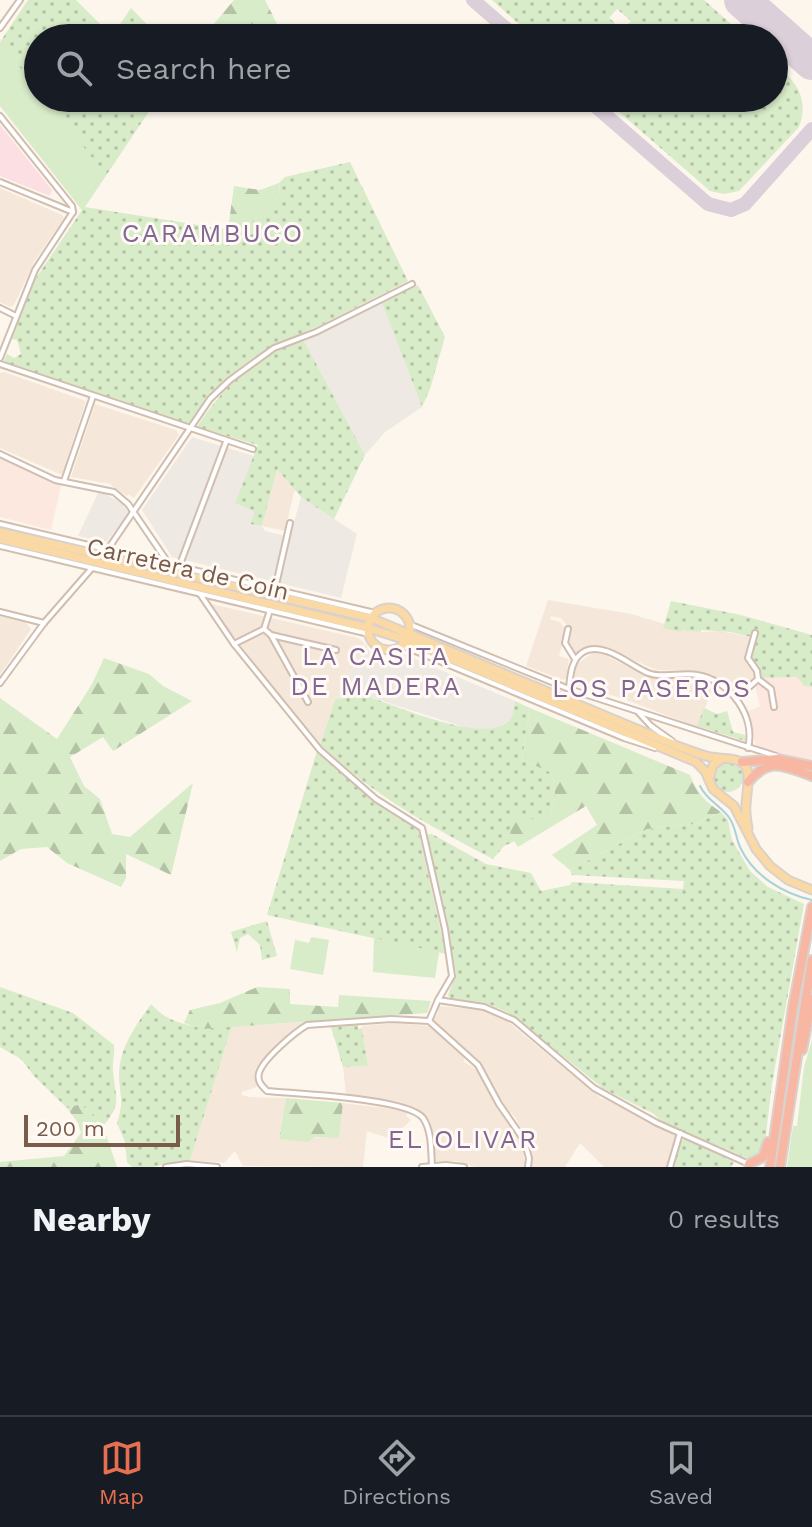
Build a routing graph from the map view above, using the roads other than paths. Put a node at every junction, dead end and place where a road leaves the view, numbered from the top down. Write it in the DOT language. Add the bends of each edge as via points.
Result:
graph roads {
  1 [pos="20,0"];
  2 [pos="0,28"];
  3 [pos="0,116"];
  4 [pos="0,182"];
  5 [pos="73,212"];
  6 [pos="412,284"];
  7 [pos="0,308"];
  8 [pos="16,316"];
  9 [pos="2,345"];
  10 [pos="0,358"];
  11 [pos="0,364"];
  12 [pos="93,396"];
  13 [pos="189,429"];
  14 [pos="227,441"];
  15 [pos="253,449"];
  16 [pos="0,454"];
  17 [pos="64,482"];
  18 [pos="133,512"];
  19 [pos="290,523"];
  20 [pos="0,524"];
  21 [pos="0,532"];
  22 [pos="0,539"];
  23 [pos="0,546"];
  24 [pos="108,549"];
  25 [pos="169,564"];
  26 [pos="179,567"];
  27 [pos="92,568"];
  28 [pos="275,589"];
  29 [pos="200,594"];
  30 [pos="270,610"];
  31 [pos="0,612"];
  32 [pos="373,616"];
  33 [pos="44,623"];
  34 [pos="264,629"];
  35 [pos="568,629"];
  36 [pos="368,631"];
  37 [pos="755,633"];
  38 [pos="271,635"];
  39 [pos="406,636"];
  40 [pos="234,644"];
  41 [pos="336,650"];
  42 [pos="575,660"];
  43 [pos="758,679"];
  44 [pos="0,683"];
  45 [pos="569,689"];
  46 [pos="736,699"];
  47 [pos="308,702"];
  48 [pos="774,707"];
  49 [pos="638,712"];
  50 [pos="680,747"];
  51 [pos="748,748"];
  52 [pos="722,759"];
  53 [pos="789,761"];
  54 [pos="742,762"];
  55 [pos="812,766"];
  56 [pos="812,776"];
  57 [pos="709,780"];
  58 [pos="742,790"];
  59 [pos="721,795"];
  60 [pos="750,838"];
  61 [pos="812,890"];
  62 [pos="812,907"];
  63 [pos="812,960"];
  64 [pos="812,999"];
  65 [pos="438,1000"];
  66 [pos="429,1021"];
  67 [pos="795,1065"];
  68 [pos="783,1076"];
  69 [pos="680,1133"];
  70 [pos="432,1166"];
  71 [pos="754,1166"];
  72 [pos="166,1167"];
  73 [pos="217,1167"];
  74 [pos="422,1167"];
  75 [pos="464,1167"];
  76 [pos="528,1167"];
  77 [pos="670,1167"];
  78 [pos="770,1167"];
  79 [pos="780,1167"];
  1 -- 2 [label="street"];
  3 -- 5 [label="street"];
  4 -- 5 [label="street"];
  5 -- 8 [label="street" via="35,270"];
  6 -- 13 [label="street" via="274,348 210,399"];
  7 -- 8 [label="street"];
  8 -- 9 [label="street"];
  9 -- 10 [label="street"];
  11 -- 12 [label="street"];
  12 -- 13 [label="street"];
  12 -- 17 [label="street"];
  13 -- 14 [label="street"];
  13 -- 18 [label="street"];
  14 -- 15 [label="street"];
  14 -- 26 [label="street"];
  16 -- 17 [label="street"];
  17 -- 18 [label="street" via="114,492"];
  18 -- 24 [label="street"];
  18 -- 25 [label="street"];
  19 -- 28 [label="street"];
  20 -- 24 [label="street, Carretera de Coín"];
  21 -- 32 [label="main road, Carretera de Coín"];
  22 -- 36 [label="main road"];
  23 -- 27 [label="street, Carretera de Coín"];
  24 -- 25 [label="street, Carretera de Coín"];
  25 -- 26 [label="street, Carretera de Coín"];
  26 -- 28 [label="street, Carretera de Coín"];
  27 -- 29 [label="street, Carretera de Coín"];
  27 -- 33 [label="street"];
  28 -- 32 [label="street, Carretera de Coín"];
  29 -- 30 [label="street, Carretera de Coín"];
  29 -- 40 [label="street"];
  30 -- 34 [label="street"];
  30 -- 36 [label="street, Carretera de Coín"];
  31 -- 33 [label="street"];
  32 -- 36 [label="main road"];
  32 -- 39 [label="main road"];
  32 -- 39 [label="main road" via="393,609 406,617"];
  33 -- 44 [label="street"];
  34 -- 38 [label="street"];
  34 -- 40 [label="street"];
  35 -- 42 [label="street" via="565,643"];
  36 -- 39 [label="main road"];
  36 -- 39 [label="main road" via="371,640 389,650"];
  37 -- 43 [label="street" via="748,658"];
  38 -- 41 [label="street"];
  38 -- 47 [label="street"];
  39 -- 45 [label="street"];
  39 -- 50 [label="main road"];
  39 -- 57 [label="main road" via="696,762"];
  40 -- 65 [label="street" via="320,750 376,799 422,828 452,976"];
  42 -- 45 [label="street"];
  42 -- 46 [label="street" via="597,649 651,674 717,681"];
  43 -- 46 [label="street"];
  43 -- 48 [label="street" via="771,689"];
  45 -- 49 [label="street"];
  46 -- 51 [label="street" via="748,725"];
  49 -- 50 [label="street"];
  49 -- 51 [label="street"];
  50 -- 52 [label="main road"];
  51 -- 53 [label="street"];
  52 -- 54 [label="main road"];
  52 -- 57 [label="main road" via="713,765"];
  53 -- 54 [label="highway"];
  53 -- 55 [label="highway"];
  54 -- 58 [label="main road" via="747,769"];
  56 -- 58 [label="highway" via="770,765"];
  57 -- 59 [label="main road"];
  58 -- 59 [label="main road"];
  58 -- 60 [label="main road"];
  59 -- 60 [label="main road" via="734,806"];
  60 -- 61 [label="main road" via="770,866"];
  62 -- 68 [label="highway"];
  63 -- 67 [label="highway"];
  64 -- 67 [label="highway"];
  65 -- 66 [label="street"];
  65 -- 69 [label="street" via="484,1007 514,1020 594,1088"];
  66 -- 70 [label="street" via="307,1025 258,1075 267,1091 415,1111 429,1132"];
  66 -- 76 [label="street" via="478,1065 524,1140"];
  67 -- 79 [label="highway"];
  68 -- 71 [label="highway" via="775,1092 767,1151"];
  68 -- 78 [label="highway"];
  69 -- 71 [label="street"];
  69 -- 77 [label="street"];
  70 -- 74 [label="street"];
  70 -- 75 [label="street"];
  72 -- 73 [label="street"];
}
